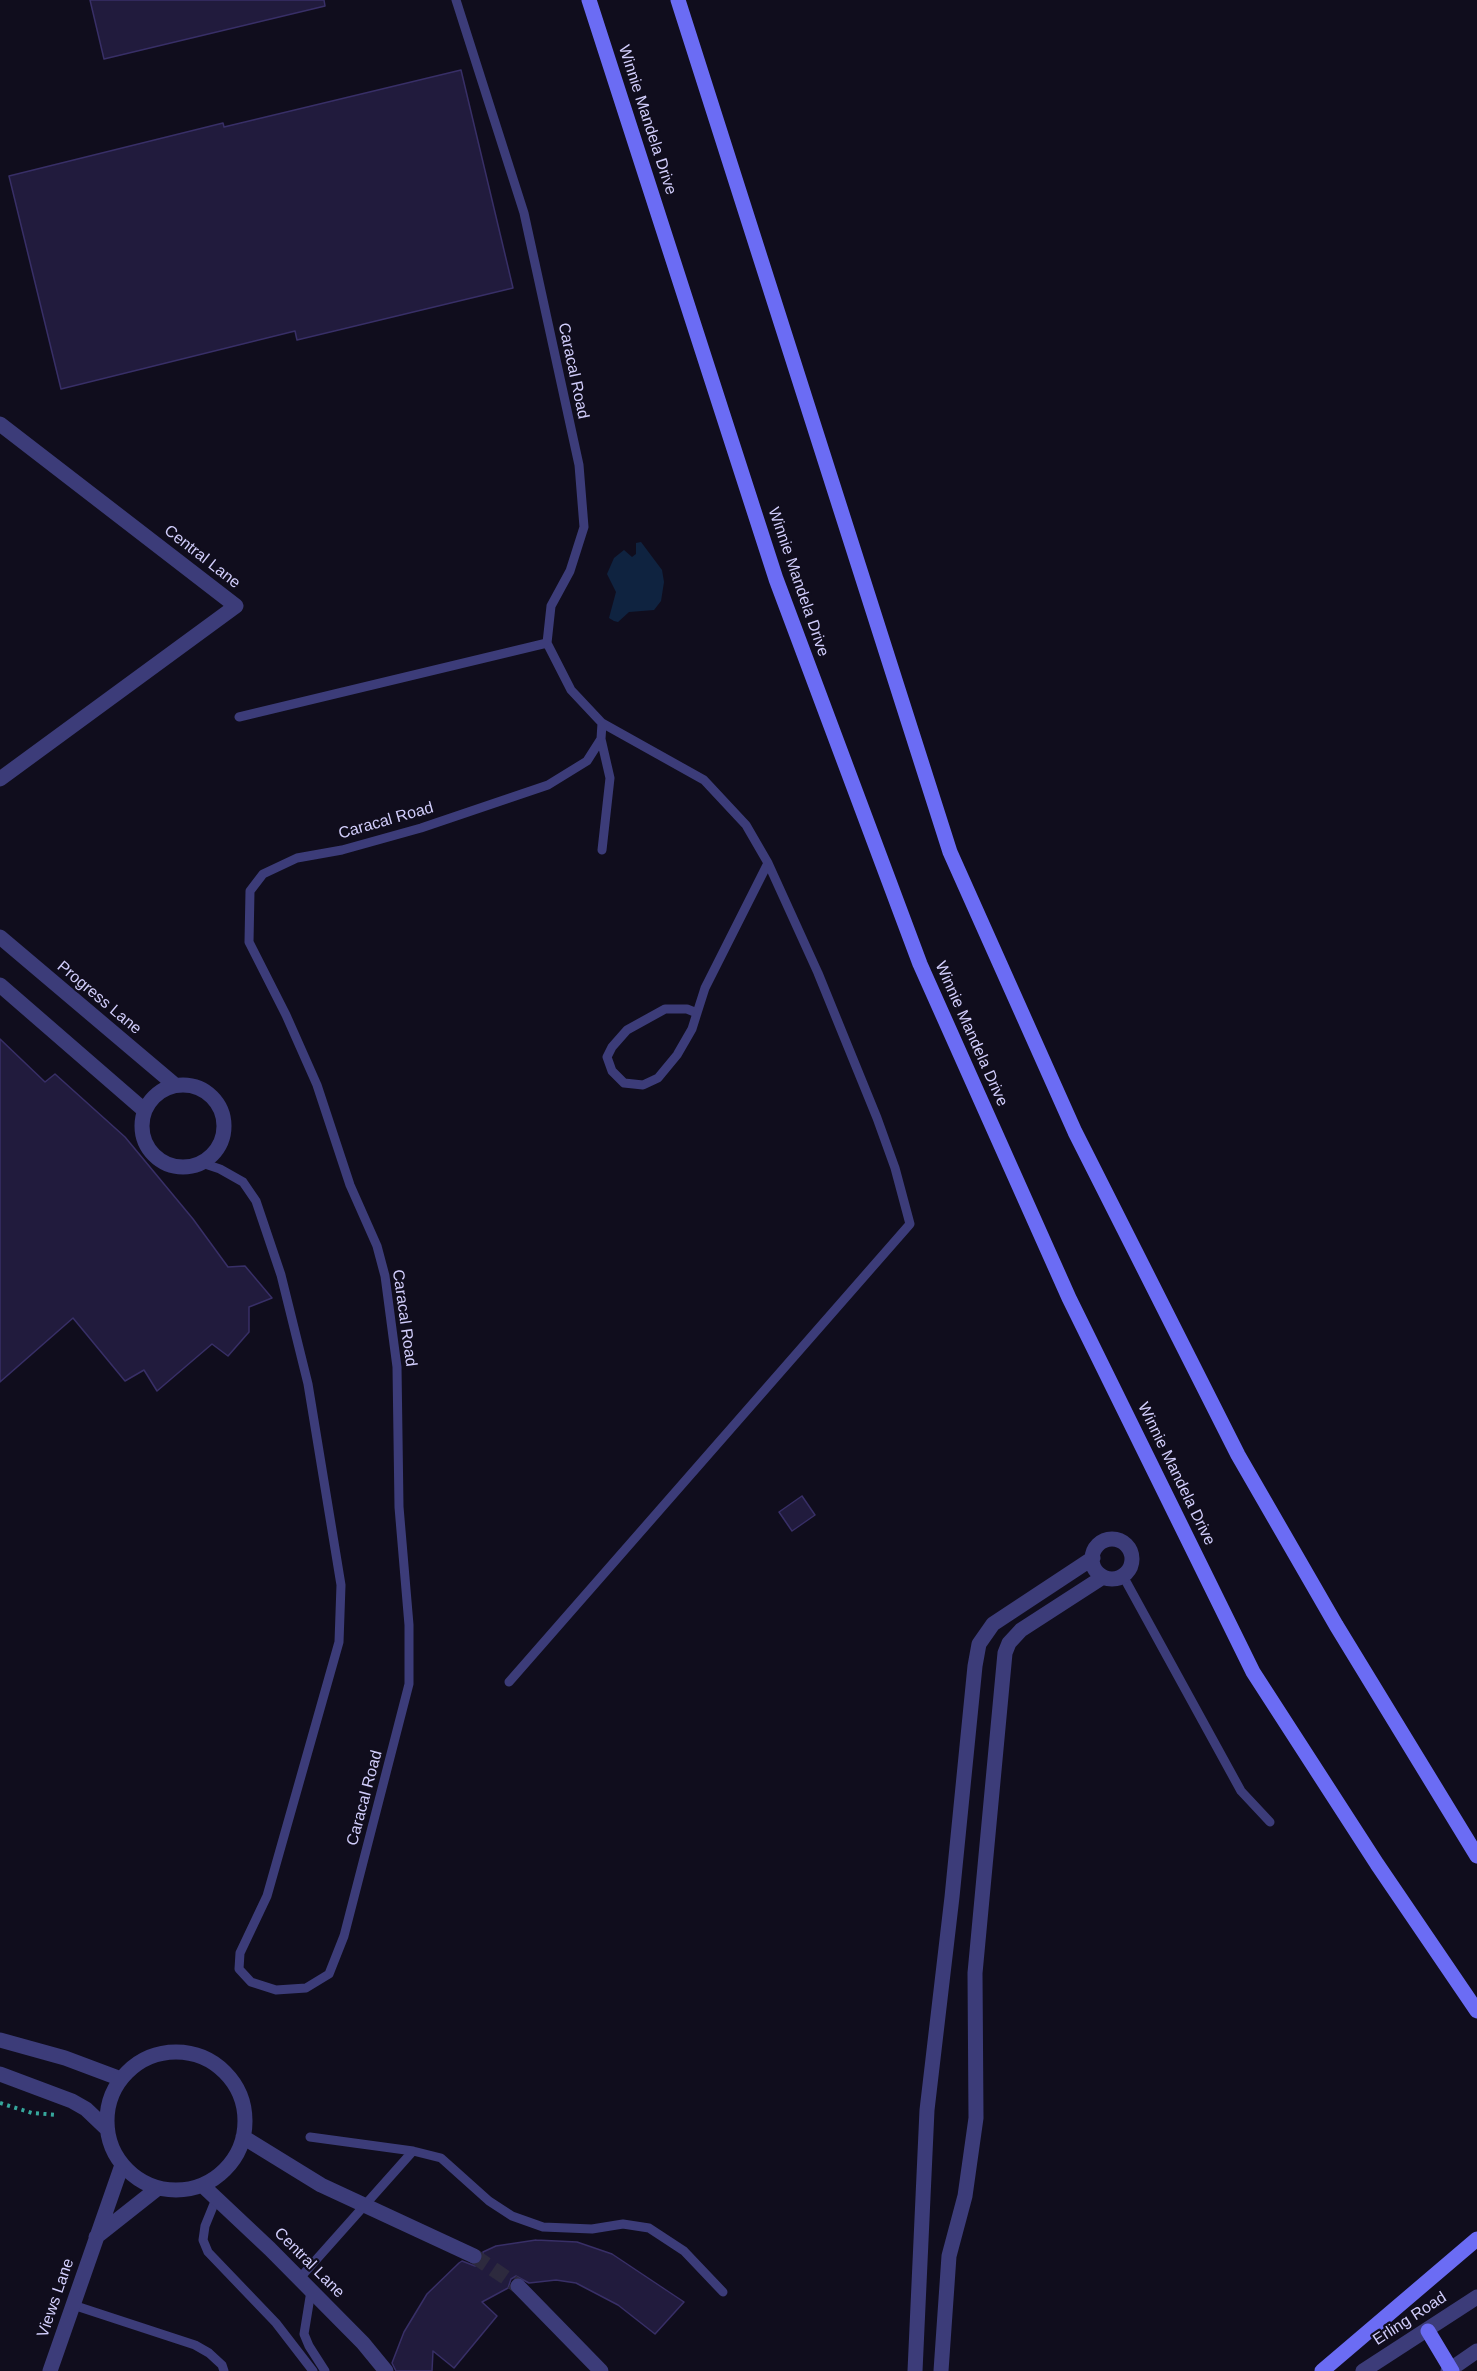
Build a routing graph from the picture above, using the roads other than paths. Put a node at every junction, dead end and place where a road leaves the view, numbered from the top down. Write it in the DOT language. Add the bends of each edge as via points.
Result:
graph roads {
  1 [pos="456,0"];
  2 [pos="589,0"];
  3 [pos="678,0"];
  4 [pos="0,424"];
  5 [pos="547,644"];
  6 [pos="239,717"];
  7 [pos="602,723"];
  8 [pos="601,739"];
  9 [pos="0,779"];
  10 [pos="602,850"];
  11 [pos="768,863"];
  12 [pos="0,937"];
  13 [pos="0,985"];
  14 [pos="697,1013"];
  15 [pos="175,1085"];
  16 [pos="144,1110"];
  17 [pos="202,1163"];
  18 [pos="1093,1558"];
  19 [pos="1123,1576"];
  20 [pos="1103,1577"];
  21 [pos="509,1682"];
  22 [pos="1270,1822"];
  23 [pos="1477,1856"];
  24 [pos="1475,2010"];
  25 [pos="0,2040"];
  26 [pos="0,2074"];
  27 [pos="121,2079"];
  28 [pos="107,2129"];
  29 [pos="243,2137"];
  30 [pos="310,2137"];
  31 [pos="413,2151"];
  32 [pos="122,2165"];
  33 [pos="202,2185"];
  34 [pos="158,2188"];
  35 [pos="216,2199"];
  36 [pos="365,2205"];
  37 [pos="96,2237"];
  38 [pos="1477,2239"];
  39 [pos="474,2256"];
  40 [pos="299,2278"];
  41 [pos="518,2286"];
  42 [pos="311,2291"];
  43 [pos="723,2292"];
  44 [pos="1477,2297"];
  45 [pos="73,2306"];
  46 [pos="917,2313"];
  47 [pos="944,2314"];
  48 [pos="1428,2331"];
  49 [pos="1477,2352"];
  50 [pos="1450,2370"];
  51 [pos="50,2371"];
  52 [pos="224,2371"];
  53 [pos="313,2371"];
  54 [pos="325,2371"];
  55 [pos="386,2371"];
  56 [pos="602,2371"];
  57 [pos="915,2371"];
  58 [pos="940,2371"];
  59 [pos="1323,2371"];
  60 [pos="1363,2371"];
  1 -- 5 [label="lane, Caracal Road" via="524,213 579,465 584,527 570,572 551,606"];
  2 -- 24 [label="main road, Winnie Mandela Drive" via="776,579 920,964 1069,1298 1253,1672"];
  3 -- 23 [label="main road" via="951,852 1075,1132 1233,1445 1336,1625"];
  4 -- 9 [label="street, Central Lane" via="236,606"];
  5 -- 6 [label="lane"];
  5 -- 7 [label="lane" via="571,690"];
  7 -- 8 [label="lane"];
  7 -- 11 [label="lane" via="704,780 746,825"];
  8 -- 10 [label="lane" via="610,778"];
  8 -- 17 [label="lane, Caracal Road" via="587,761 548,785 421,828 297,858 263,874 250,891 249,942 317,1085 350,1185 376,1246 385,1276 397,1367 399,1507 409,1625 409,1684 344,1936 329,1974 306,1988 276,1990 250,1982 239,1969 240,1953 267,1896 336,1653 341,1585 308,1384 278,1264 256,1201 243,1182 220,1168"];
  11 -- 14 [label="lane" via="705,988"];
  11 -- 21 [label="lane" via="877,1118 910,1224"];
  12 -- 15 [label="street, Progress Lane"];
  13 -- 16 [label="street"];
  14 -- 14 [label="lane" via="677,1056 658,1078 643,1085 624,1083 612,1071 607,1057 627,1030 665,1009"];
  15 -- 16 [label="street" via="157,1094"];
  15 -- 17 [label="street" via="193,1086 210,1094 221,1108 225,1127 221,1145"];
  16 -- 17 [label="street" via="141,1128 145,1146 157,1160 174,1167"];
  18 -- 19 [label="street" via="1095,1549 1104,1541 1123,1542 1132,1559"];
  18 -- 20 [label="street" via="1094,1568"];
  18 -- 46 [label="street" via="993,1624 979,1644 927,2110"];
  19 -- 20 [label="street"];
  19 -- 22 [label="lane" via="1241,1791"];
  20 -- 47 [label="street" via="1021,1630 1005,1653 975,1972 976,2118 965,2196 949,2256"];
  25 -- 27 [label="street"];
  26 -- 28 [label="street" via="81,2106"];
  27 -- 28 [label="street" via="109,2103"];
  27 -- 29 [label="street" via="151,2057 188,2053 205,2059 234,2083 242,2100"];
  28 -- 32 [label="street"];
  29 -- 33 [label="street" via="235,2157 221,2174"];
  29 -- 36 [label="street" via="321,2185"];
  30 -- 31 [label="lane"];
  31 -- 36 [label="lane"];
  31 -- 43 [label="lane" via="441,2158 489,2201 512,2216 543,2227 592,2229 635,2224 649,2228 684,2252"];
  32 -- 34 [label="street" via="138,2180"];
  32 -- 37 [label="street, Views Lane"];
  33 -- 34 [label="street" via="173,2191"];
  33 -- 35 [label="street, Central Lane"];
  34 -- 37 [label="street"];
  35 -- 40 [label="street, Central Lane"];
  35 -- 53 [label="lane" via="205,2226 203,2240 208,2252 276,2323"];
  36 -- 39 [label="street"];
  36 -- 40 [label="lane"];
  37 -- 45 [label="street, Views Lane"];
  38 -- 59 [label="main road"];
  40 -- 42 [label="street, Central Lane"];
  41 -- 56 [label="street"];
  42 -- 54 [label="lane" via="304,2334"];
  42 -- 55 [label="street, Central Lane"];
  44 -- 48 [label="street, Erling Road"];
  45 -- 51 [label="street, Views Lane"];
  45 -- 52 [label="lane" via="195,2345 209,2353"];
  46 -- 47 [label="street" via="931,2304"];
  46 -- 57 [label="street"];
  47 -- 58 [label="street"];
  48 -- 50 [label="main road"];
  48 -- 60 [label="street, Erling Road"];
  49 -- 50 [label="street"];
}
